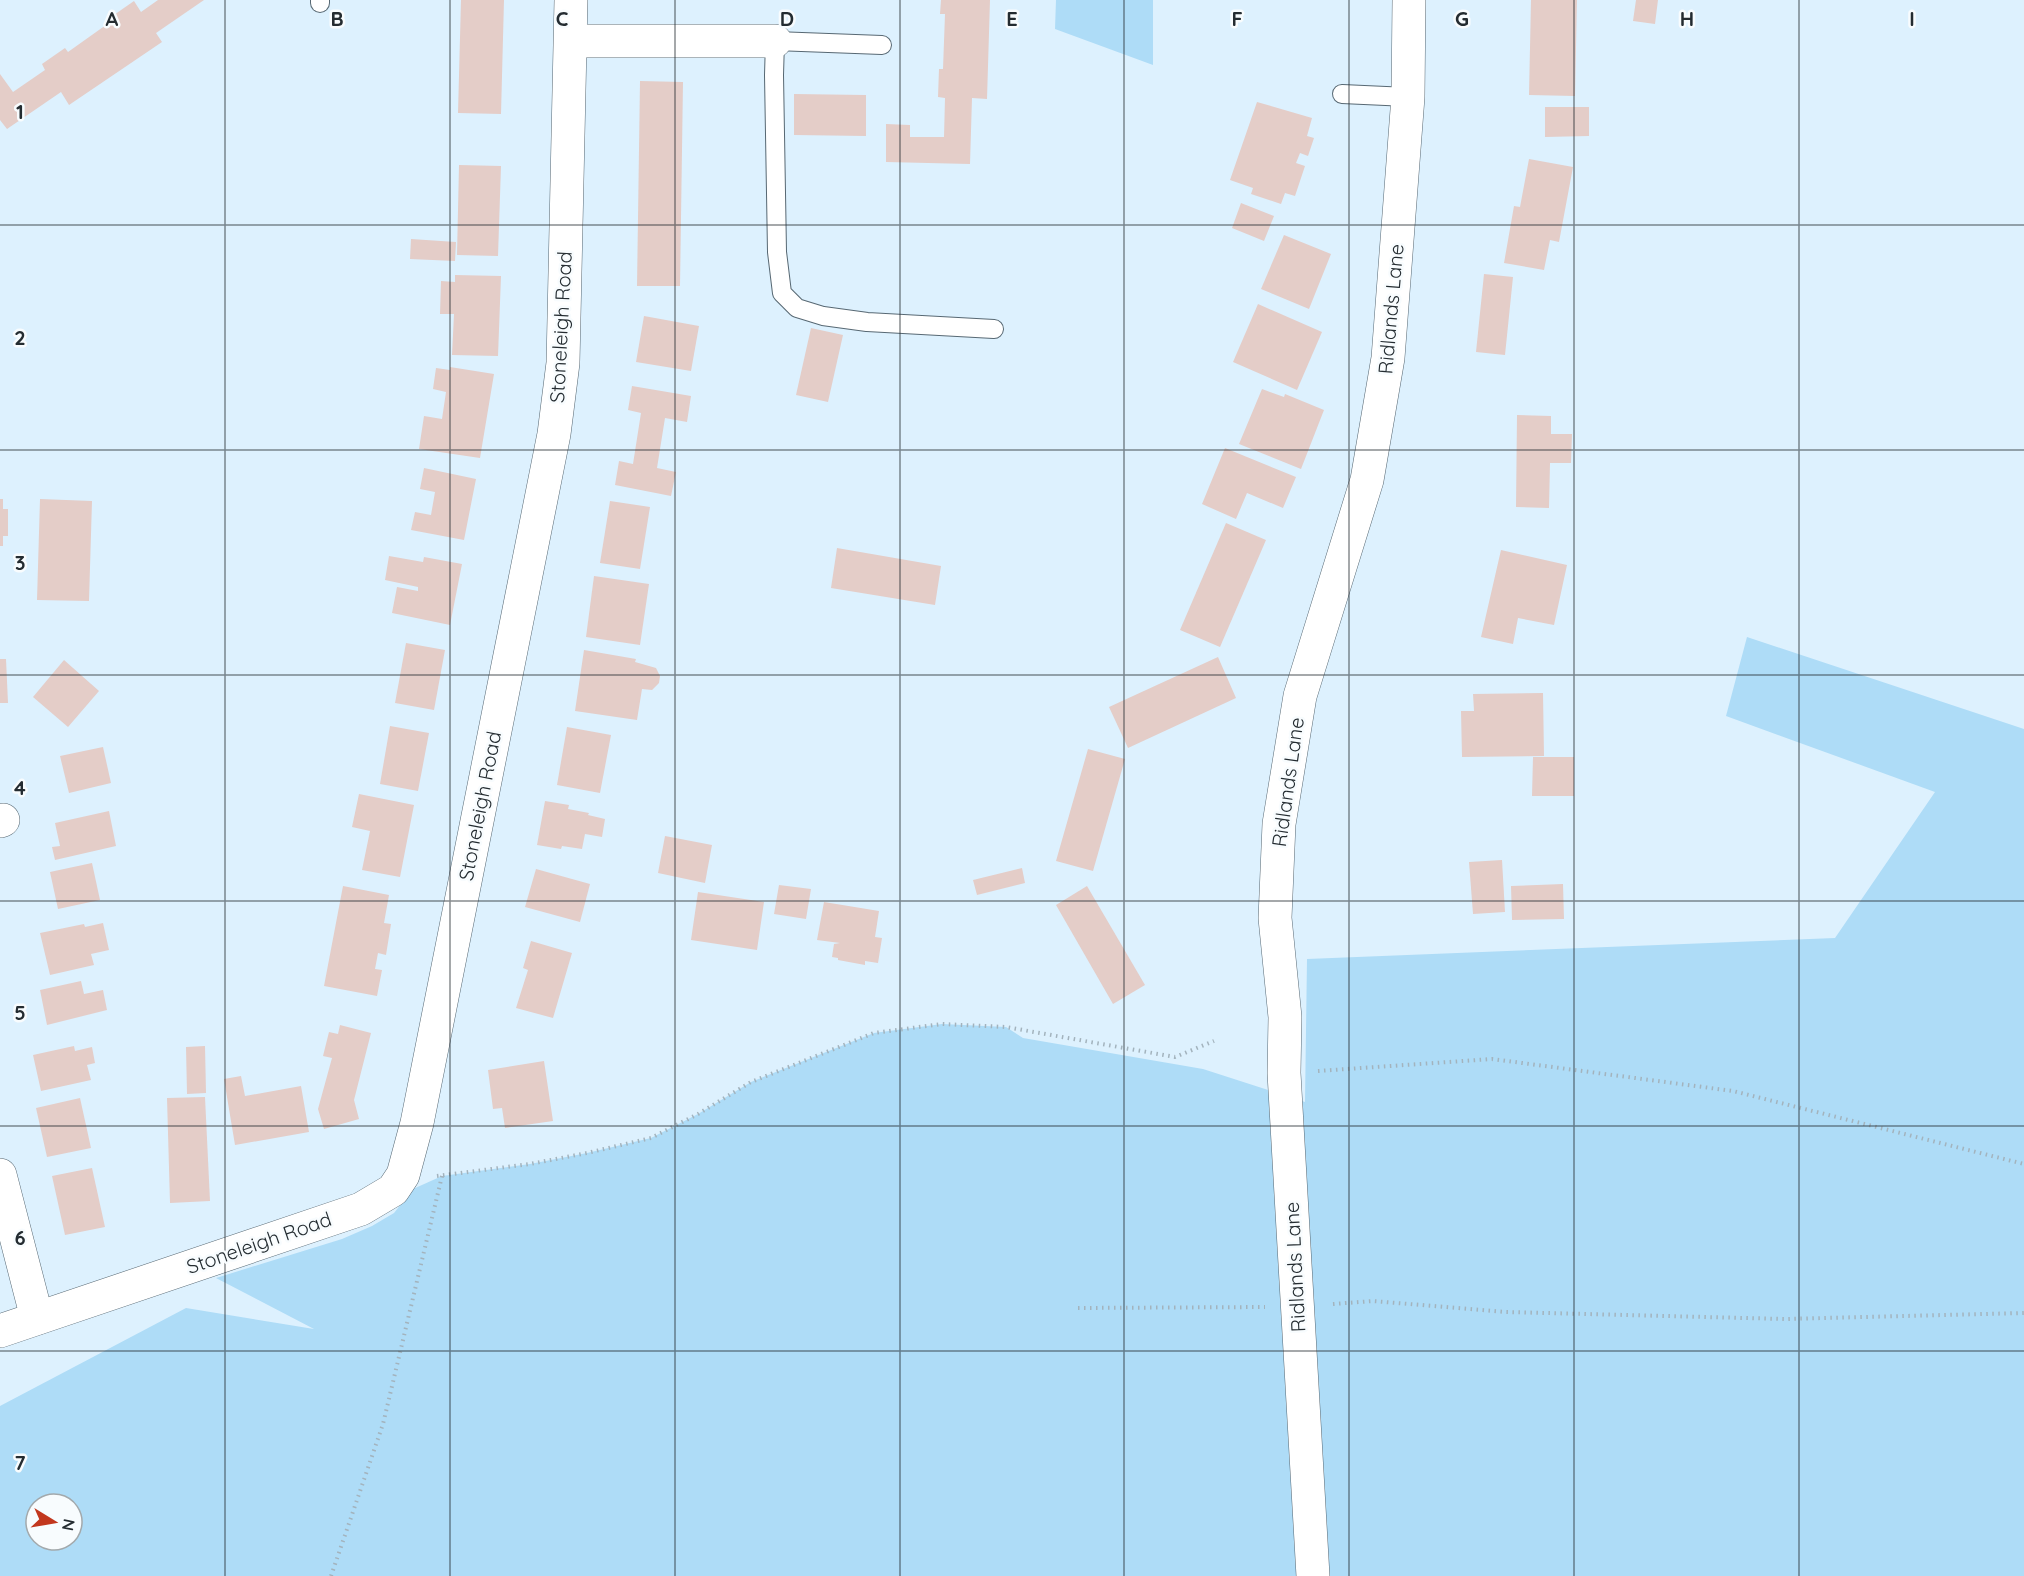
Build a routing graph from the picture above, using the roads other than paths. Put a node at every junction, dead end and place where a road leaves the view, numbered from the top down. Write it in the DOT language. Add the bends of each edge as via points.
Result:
graph roads {
  1 [pos="571,0"];
  2 [pos="1409,0"];
  3 [pos="571,41"];
  4 [pos="776,41"];
  5 [pos="882,45"];
  6 [pos="1342,94"];
  7 [pos="1408,98"];
  8 [pos="994,329"];
  9 [pos="0,1175"];
  10 [pos="37,1318"];
  11 [pos="0,1331"];
  12 [pos="1313,1576"];
  1 -- 3 [label="street, Stoneleigh Road"];
  2 -- 7 [label="street, Ridlands Lane"];
  3 -- 4 [label="street"];
  3 -- 10 [label="street, Stoneleigh Road" via="563,363 554,434 417,1123 403,1175 393,1190 361,1209"];
  4 -- 5 [label="lane"];
  4 -- 8 [label="lane" via="777,252 782,293 797,308 823,316"];
  6 -- 7 [label="lane"];
  7 -- 12 [label="street, Ridlands Lane" via="1388,358 1367,480 1300,696 1279,824 1275,918 1285,1017 1284,1073"];
  9 -- 10 [label="street"];
  10 -- 11 [label="street, Stoneleigh Road"];
}
